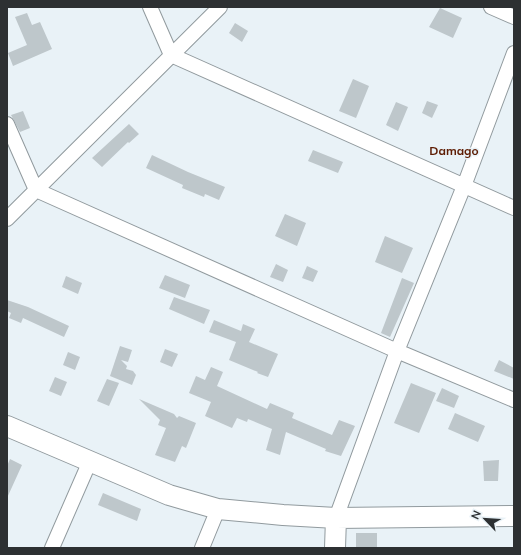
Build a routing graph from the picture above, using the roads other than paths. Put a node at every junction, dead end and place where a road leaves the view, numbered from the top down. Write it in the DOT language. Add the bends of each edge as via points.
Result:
graph roads {
  1 [pos="150,7"];
  2 [pos="220,7"];
  3 [pos="491,7"];
  4 [pos="514,17"];
  5 [pos="514,53"];
  6 [pos="172,56"];
  7 [pos="7,124"];
  8 [pos="464,186"];
  9 [pos="36,190"];
  10 [pos="514,208"];
  11 [pos="7,219"];
  12 [pos="397,351"];
  13 [pos="514,400"];
  14 [pos="7,426"];
  15 [pos="90,461"];
  16 [pos="218,509"];
  17 [pos="514,516"];
  18 [pos="336,518"];
  19 [pos="52,548"];
  20 [pos="202,548"];
  21 [pos="335,548"];
  1 -- 6 [label="street"];
  2 -- 6 [label="street"];
  3 -- 4 [label="street"];
  5 -- 8 [label="street"];
  6 -- 8 [label="street"];
  6 -- 9 [label="street"];
  7 -- 9 [label="street"];
  8 -- 10 [label="street"];
  8 -- 12 [label="street"];
  9 -- 11 [label="street"];
  9 -- 12 [label="street"];
  12 -- 13 [label="street"];
  12 -- 18 [label="street"];
  14 -- 15 [label="main road"];
  15 -- 16 [label="main road" via="169,495"];
  15 -- 19 [label="street"];
  16 -- 18 [label="main road"];
  16 -- 20 [label="street"];
  17 -- 18 [label="main road"];
  18 -- 21 [label="main road"];
}
